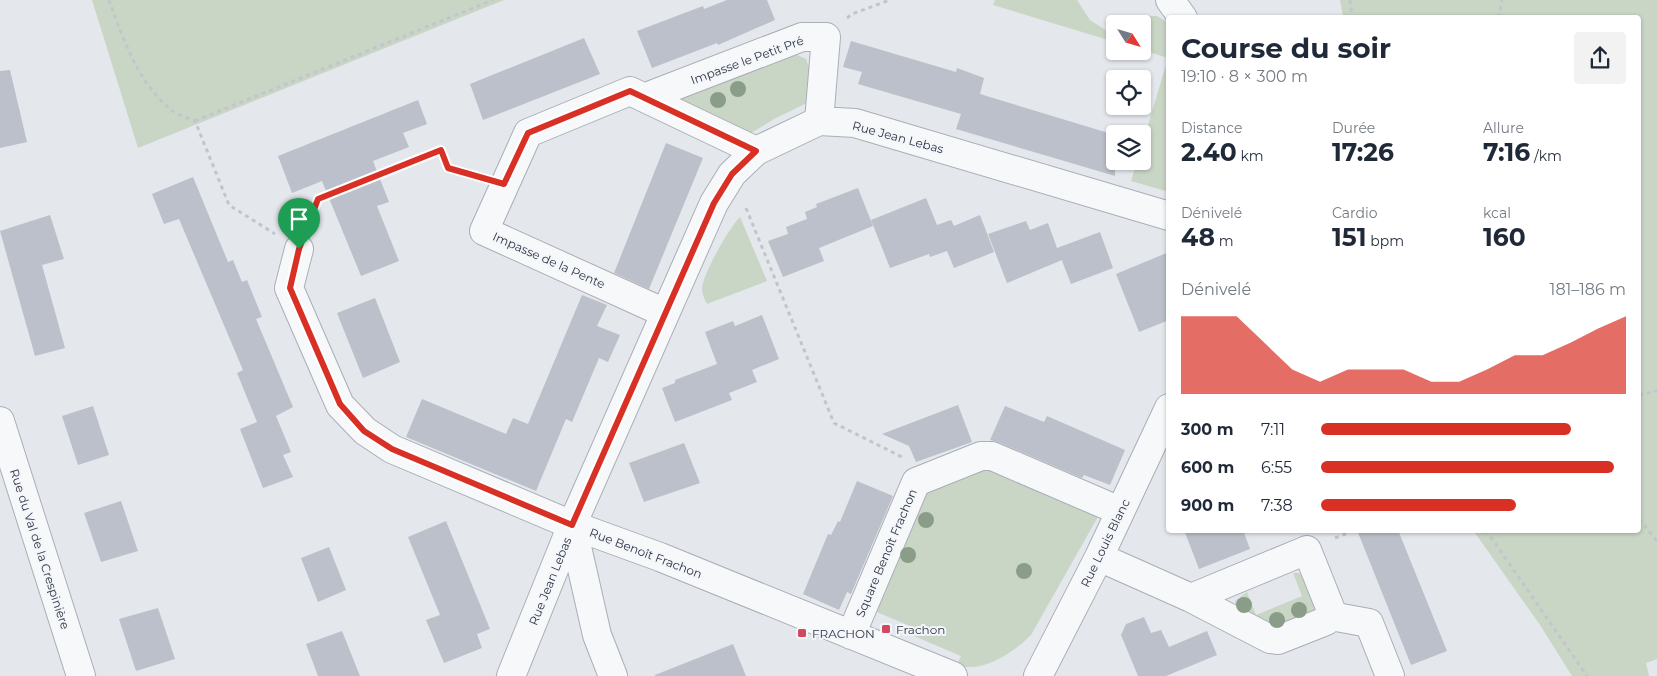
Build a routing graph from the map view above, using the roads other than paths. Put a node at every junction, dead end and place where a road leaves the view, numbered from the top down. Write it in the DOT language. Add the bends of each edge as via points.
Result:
graph roads {
  1 [pos="1170,0"];
  2 [pos="1181,15"];
  3 [pos="646,97"];
  4 [pos="819,121"];
  5 [pos="756,151"];
  6 [pos="1166,215"];
  7 [pos="299,249"];
  8 [pos="665,313"];
  9 [pos="1166,414"];
  10 [pos="0,421"];
  11 [pos="1120,511"];
  12 [pos="572,525"];
  13 [pos="1099,557"];
  14 [pos="1191,598"];
  15 [pos="1331,616"];
  16 [pos="851,635"];
  17 [pos="81,676"];
  18 [pos="511,676"];
  19 [pos="613,676"];
  20 [pos="953,676"];
  21 [pos="1038,676"];
  22 [pos="1390,676"];
  1 -- 2 [label="street"];
  3 -- 4 [label="street, Impasse le Petit Pré" via="802,38 826,36"];
  3 -- 5 [label="street"];
  3 -- 8 [label="street, Impasse de la Pente" via="630,91 528,133 484,231"];
  4 -- 5 [label="street, Rue Jean Lebas"];
  4 -- 6 [label="street, Rue Jean Lebas" via="855,123"];
  5 -- 8 [label="street, Rue Jean Lebas" via="732,174 714,203"];
  7 -- 12 [label="street, Rue Benoît Frachon" via="290,288 340,404 364,431 392,449"];
  8 -- 12 [label="street, Rue Jean Lebas"];
  9 -- 11 [label="street, Rue Louis Blanc"];
  10 -- 17 [label="street, Rue du Val de la Crespinière"];
  11 -- 13 [label="street, Rue Louis Blanc"];
  11 -- 16 [label="street, Square Benoît Frachon" via="992,456 981,456 916,482"];
  12 -- 16 [label="street, Rue Benoît Frachon" via="660,557"];
  12 -- 18 [label="street, Rue Jean Lebas"];
  12 -- 19 [label="street" via="597,635"];
  13 -- 14 [label="street"];
  13 -- 21 [label="street, Rue Louis Blanc"];
  14 -- 15 [label="street" via="1270,639 1278,640"];
  14 -- 15 [label="street" via="1307,550"];
  15 -- 22 [label="street" via="1369,623"];
  16 -- 20 [label="street, Rue Benoît Frachon"];
}
